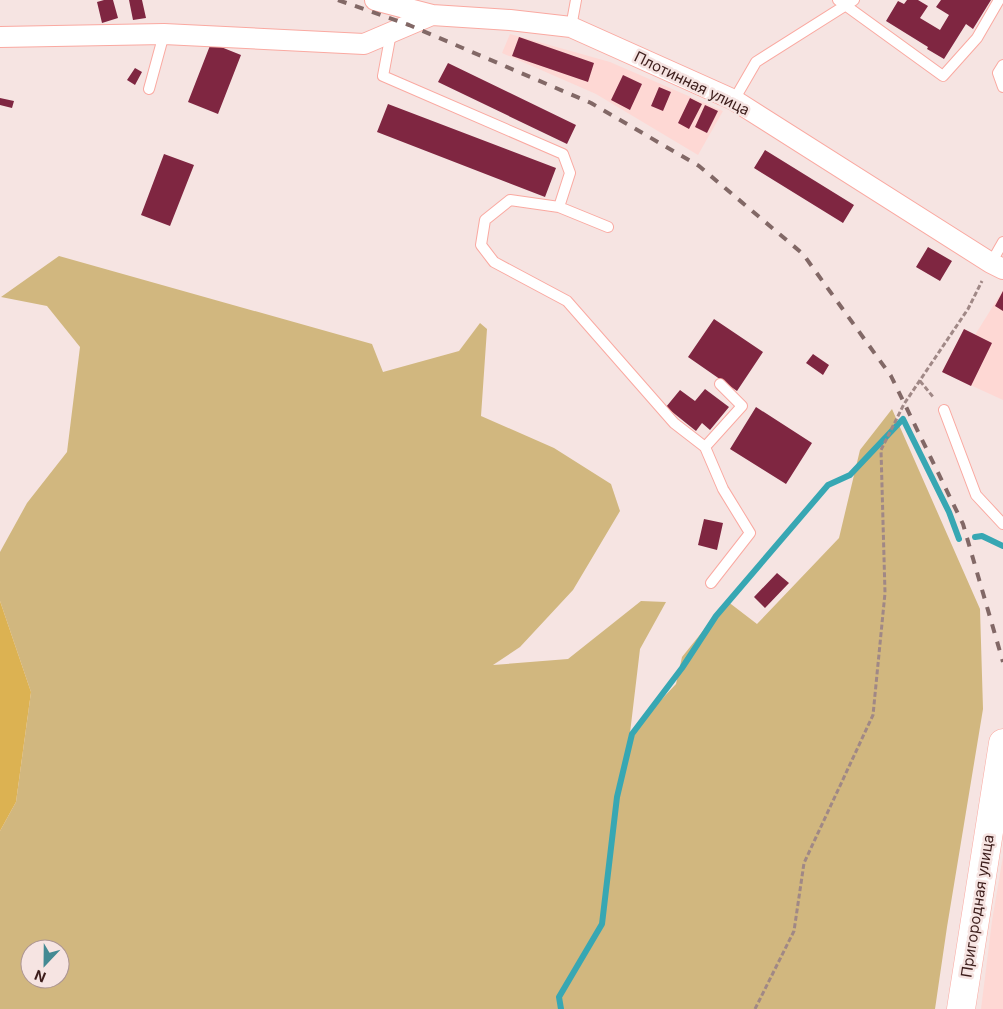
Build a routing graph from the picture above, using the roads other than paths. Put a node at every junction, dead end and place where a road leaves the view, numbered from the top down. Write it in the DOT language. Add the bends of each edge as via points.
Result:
graph roads {
  1 [pos="576,0"];
  2 [pos="999,0"];
  3 [pos="382,1"];
  4 [pos="846,2"];
  5 [pos="432,15"];
  6 [pos="571,27"];
  7 [pos="391,33"];
  8 [pos="164,34"];
  9 [pos="1,35"];
  10 [pos="1003,65"];
  11 [pos="1003,87"];
  12 [pos="149,89"];
  13 [pos="734,100"];
  14 [pos="559,207"];
  15 [pos="608,227"];
  16 [pos="1003,242"];
  17 [pos="997,266"];
  18 [pos="720,384"];
  19 [pos="944,410"];
  20 [pos="705,447"];
  21 [pos="1003,524"];
  22 [pos="711,583"];
  23 [pos="1003,743"];
  24 [pos="961,1009"];
  1 -- 6 [label="lane"];
  2 -- 4 [label="lane" via="977,38 943,76"];
  3 -- 5 [label="street, Плотинная улица"];
  4 -- 13 [label="lane" via="756,62"];
  5 -- 6 [label="street, Плотинная улица"];
  5 -- 7 [label="street"];
  6 -- 13 [label="street, Плотинная улица"];
  7 -- 8 [label="street" via="364,44"];
  7 -- 14 [label="lane" via="383,76 563,154 570,174"];
  8 -- 9 [label="street"];
  8 -- 12 [label="lane"];
  10 -- 11 [label="lane" via="998,73"];
  13 -- 17 [label="street, Плотинная улица"];
  14 -- 15 [label="lane"];
  14 -- 20 [label="lane" via="510,200 485,220 481,244 494,262 567,301 674,423"];
  16 -- 17 [label="lane"];
  18 -- 20 [label="lane" via="742,406"];
  19 -- 21 [label="lane" via="976,496"];
  20 -- 22 [label="lane" via="723,489 750,533"];
  23 -- 24 [label="main road, Пригородная улица"];
}
